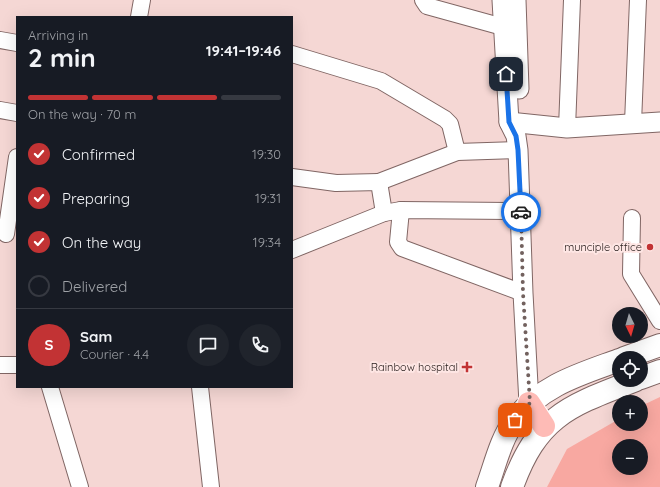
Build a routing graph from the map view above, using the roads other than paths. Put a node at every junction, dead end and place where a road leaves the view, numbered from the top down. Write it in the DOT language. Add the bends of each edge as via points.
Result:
graph roads {
  1 [pos="142,0"];
  2 [pos="423,0"];
  3 [pos="502,0"];
  4 [pos="516,0"];
  5 [pos="572,0"];
  6 [pos="638,0"];
  7 [pos="139,16"];
  8 [pos="510,26"];
  9 [pos="0,40"];
  10 [pos="16,43"];
  11 [pos="293,54"];
  12 [pos="0,110"];
  13 [pos="16,113"];
  14 [pos="660,122"];
  15 [pos="632,123"];
  16 [pos="566,128"];
  17 [pos="516,133"];
  18 [pos="457,152"];
  19 [pos="16,164"];
  20 [pos="293,177"];
  21 [pos="379,182"];
  22 [pos="401,210"];
  23 [pos="521,211"];
  24 [pos="384,213"];
  25 [pos="632,218"];
  26 [pos="6,234"];
  27 [pos="293,250"];
  28 [pos="523,293"];
  29 [pos="660,321"];
  30 [pos="660,345"];
  31 [pos="643,351"];
  32 [pos="612,363"];
  33 [pos="0,365"];
  34 [pos="16,365"];
  35 [pos="660,371"];
  36 [pos="648,375"];
  37 [pos="618,387"];
  38 [pos="50,388"];
  39 [pos="200,388"];
  40 [pos="530,403"];
  41 [pos="544,426"];
  42 [pos="80,487"];
  43 [pos="211,487"];
  44 [pos="487,487"];
  45 [pos="512,487"];
  1 -- 7 [label="street"];
  2 -- 8 [label="street" via="427,6"];
  3 -- 8 [label="street"];
  4 -- 8 [label="street"];
  5 -- 16 [label="street"];
  6 -- 15 [label="street"];
  8 -- 17 [label="street"];
  9 -- 10 [label="street"];
  11 -- 18 [label="street" via="381,81 395,89 450,124"];
  12 -- 13 [label="street"];
  14 -- 15 [label="street"];
  15 -- 16 [label="street"];
  16 -- 17 [label="street"];
  17 -- 18 [label="street"];
  17 -- 23 [label="street"];
  18 -- 21 [label="street"];
  19 -- 26 [label="street"];
  20 -- 21 [label="street" via="336,183"];
  21 -- 24 [label="street"];
  22 -- 23 [label="street"];
  22 -- 24 [label="street"];
  22 -- 28 [label="street" via="398,242 402,248"];
  23 -- 28 [label="street"];
  24 -- 27 [label="street"];
  25 -- 29 [label="street" via="631,274"];
  28 -- 40 [label="street"];
  30 -- 31 [label="main road"];
  32 -- 40 [label="main road" via="563,381"];
  33 -- 34 [label="street"];
  35 -- 36 [label="main road"];
  37 -- 41 [label="main road" via="587,399"];
  38 -- 42 [label="street"];
  39 -- 43 [label="street"];
  40 -- 41 [label="main road"];
  40 -- 44 [label="main road" via="508,432"];
  41 -- 45 [label="main road" via="533,442"];
}
